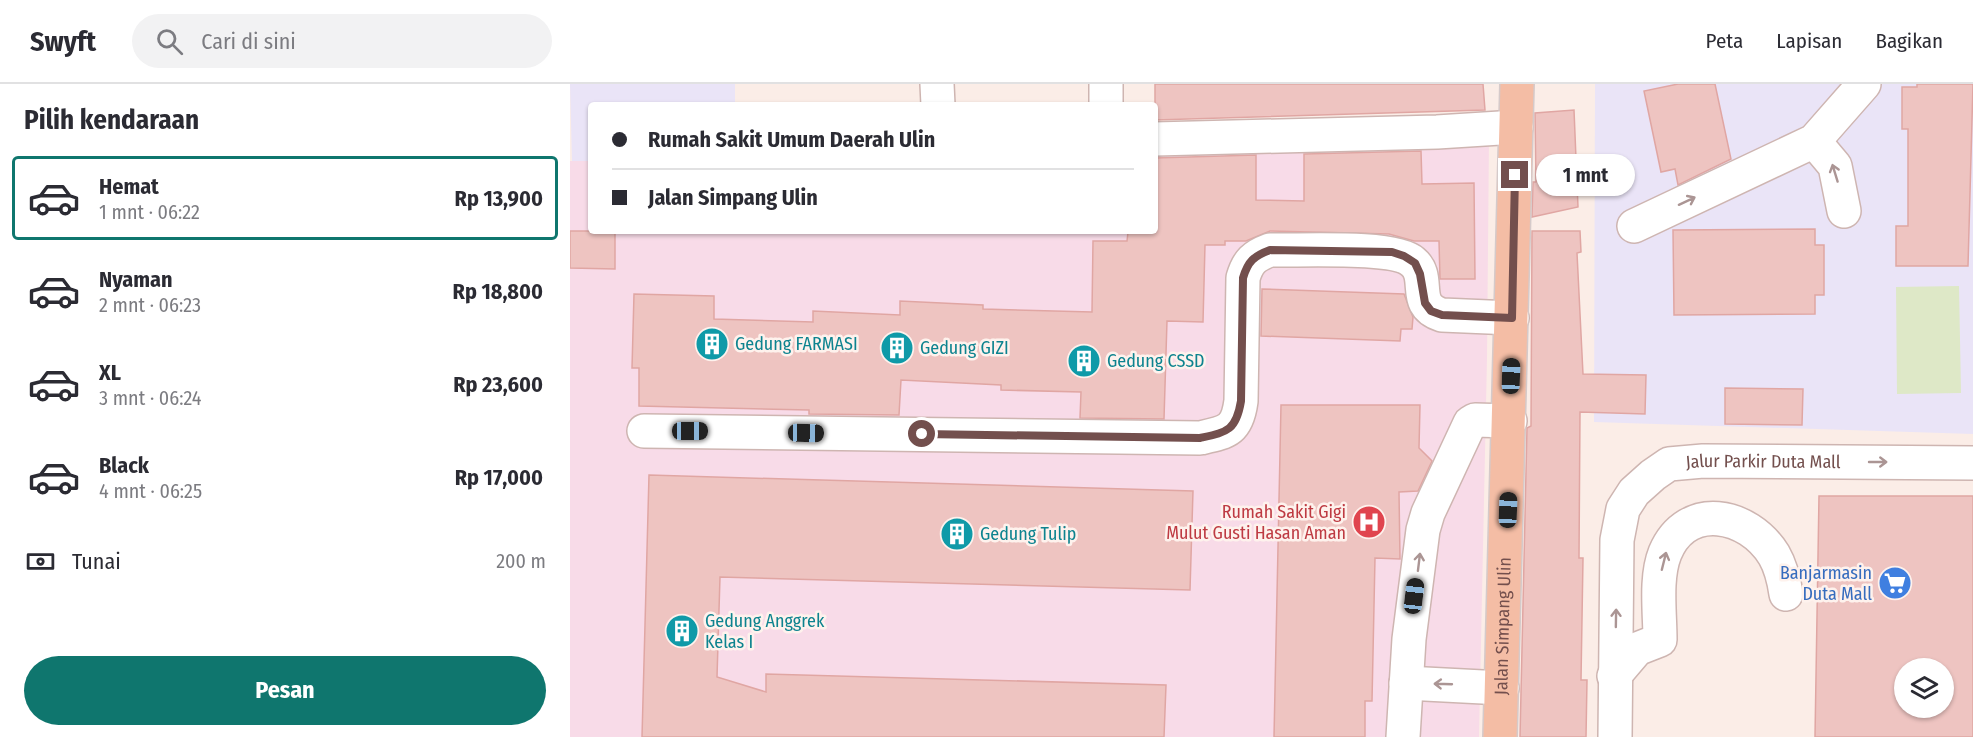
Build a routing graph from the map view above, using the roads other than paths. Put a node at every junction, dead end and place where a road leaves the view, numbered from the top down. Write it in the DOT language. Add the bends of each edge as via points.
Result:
graph roads {
  1 [pos="937,84"];
  2 [pos="1106,84"];
  3 [pos="1517,84"];
  4 [pos="1864,84"];
  5 [pos="938,102"];
  6 [pos="1106,102"];
  7 [pos="1516,127"];
  8 [pos="1158,139"];
  9 [pos="1814,141"];
  10 [pos="1844,211"];
  11 [pos="1634,226"];
  12 [pos="1512,318"];
  13 [pos="1510,421"];
  14 [pos="644,431"];
  15 [pos="1973,463"];
  16 [pos="1786,594"];
  17 [pos="1614,676"];
  18 [pos="1406,682"];
  19 [pos="1502,688"];
  20 [pos="1403,737"];
  21 [pos="1500,737"];
  22 [pos="1616,737"];
  1 -- 5 [label="street"];
  2 -- 6 [label="street"];
  3 -- 7 [label="main road, Jalan Simpang Ulin"];
  4 -- 9 [label="street"];
  7 -- 8 [label="street"];
  7 -- 12 [label="main road, Jalan Simpang Ulin"];
  10 -- 9 [label="street, one-way" via="1835,166"];
  11 -- 9 [label="street, one-way"];
  12 -- 13 [label="main road, Jalan Simpang Ulin"];
  12 -- 14 [label="street" via="1442,315 1431,311 1425,303 1415,263 1392,252 1270,250 1247,264 1238,419 1229,430 1216,434 1200,438"];
  18 -- 13 [label="street, one-way" via="1414,596 1428,513 1470,423"];
  13 -- 19 [label="main road, Jalan Simpang Ulin"];
  17 -- 15 [label="street, Jalur Parkir Duta Mall, one-way" via="1617,540 1623,509 1634,492 1669,464"];
  17 -- 16 [label="street, one-way" via="1637,650 1660,640 1659,599 1665,554 1677,534 1699,520 1732,520 1761,539 1782,571"];
  17 -- 22 [label="street, Jalur Parkir Duta Mall"];
  19 -- 18 [label="street, one-way"];
  18 -- 20 [label="street"];
  19 -- 21 [label="main road, Jalan Simpang Ulin"];
}
